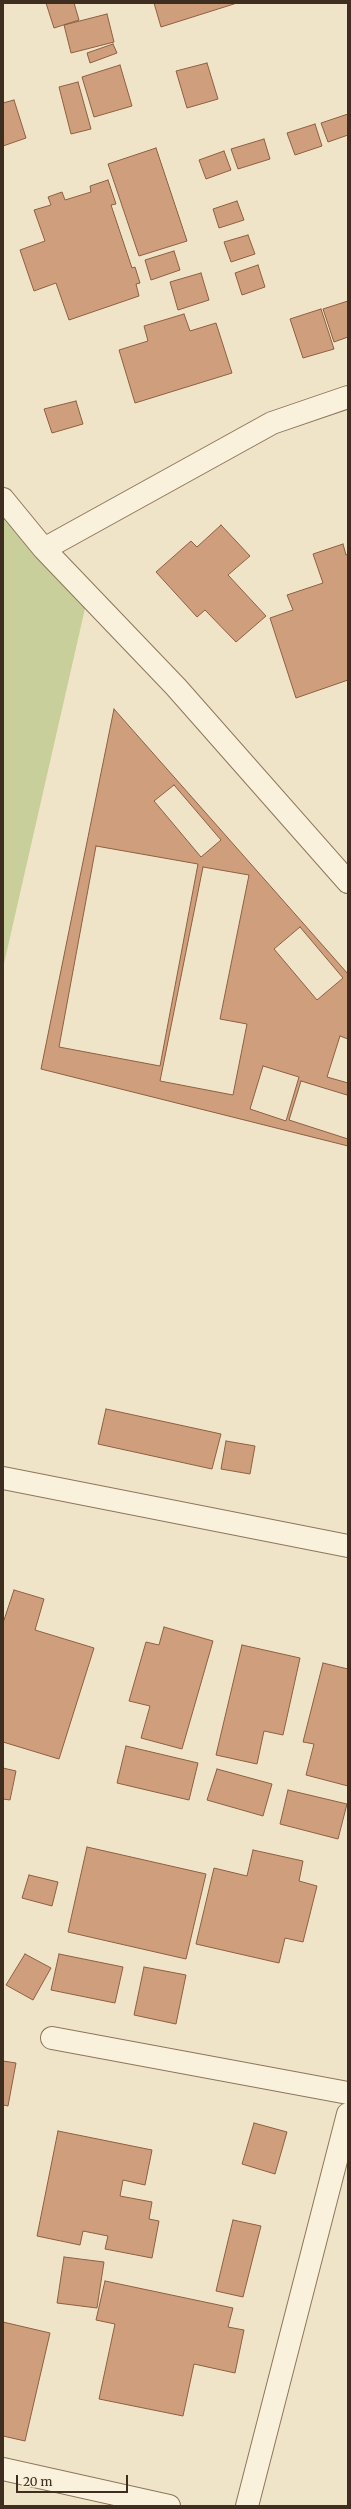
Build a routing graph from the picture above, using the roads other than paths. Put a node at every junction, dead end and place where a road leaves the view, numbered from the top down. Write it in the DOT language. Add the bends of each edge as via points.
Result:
graph roads {
  1 [pos="348,398"];
  2 [pos="3,485"];
  3 [pos="8,505"];
  4 [pos="44,549"];
  5 [pos="348,882"];
  6 [pos="3,1478"];
  7 [pos="348,1546"];
  8 [pos="52,2038"];
  9 [pos="348,2093"];
  10 [pos="348,2114"];
  11 [pos="3,2469"];
  12 [pos="169,2506"];
  13 [pos="247,2506"];
  1 -- 4 [label="street" via="272,423"];
  2 -- 3 [label="street"];
  3 -- 4 [label="street"];
  4 -- 5 [label="street" via="176,687"];
  6 -- 7 [label="street"];
  8 -- 9 [label="street"];
  10 -- 13 [label="street"];
  11 -- 12 [label="street"];
}
